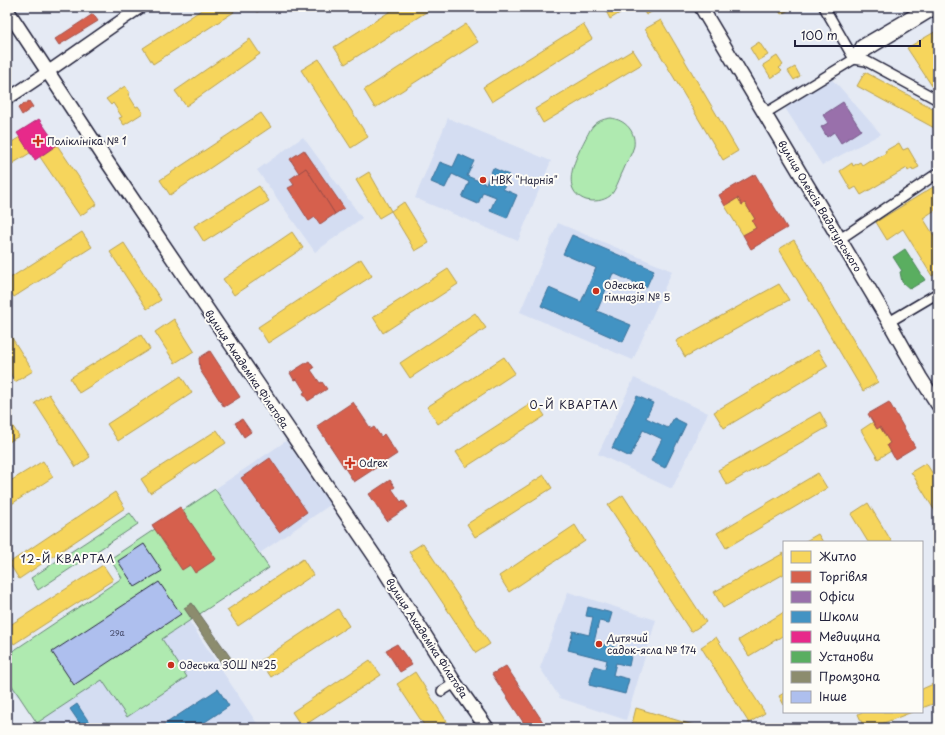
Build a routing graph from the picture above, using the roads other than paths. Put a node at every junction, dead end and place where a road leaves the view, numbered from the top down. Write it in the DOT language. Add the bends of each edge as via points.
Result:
graph roads {
  1 [pos="141,7"];
  2 [pos="700,7"];
  3 [pos="824,7"];
  4 [pos="921,8"];
  5 [pos="938,8"];
  6 [pos="7,10"];
  7 [pos="854,59"];
  8 [pos="48,73"];
  9 [pos="7,99"];
  10 [pos="938,100"];
  11 [pos="764,114"];
  12 [pos="938,173"];
  13 [pos="840,239"];
  14 [pos="938,294"];
  15 [pos="889,322"];
  16 [pos="938,405"];
  17 [pos="455,682"];
  18 [pos="442,691"];
  19 [pos="487,728"];
  1 -- 8 [label="street"];
  2 -- 11 [label="main road, вулиця Олексія Вадатурського"];
  3 -- 7 [label="street"];
  4 -- 7 [label="street" via="861,45"];
  5 -- 7 [label="street"];
  6 -- 8 [label="main road, вулиця Академіка Філатова"];
  7 -- 10 [label="street" via="866,61"];
  7 -- 11 [label="street"];
  8 -- 9 [label="street"];
  8 -- 17 [label="main road, вулиця Академіка Філатова" via="373,555"];
  11 -- 13 [label="main road, вулиця Олексія Вадатурського"];
  12 -- 13 [label="street"];
  13 -- 15 [label="main road, вулиця Олексія Вадатурського"];
  14 -- 15 [label="street"];
  15 -- 16 [label="main road, вулиця Олексія Вадатурського"];
  17 -- 18 [label="street"];
  17 -- 19 [label="main road, вулиця Академіка Філатова"];
}
